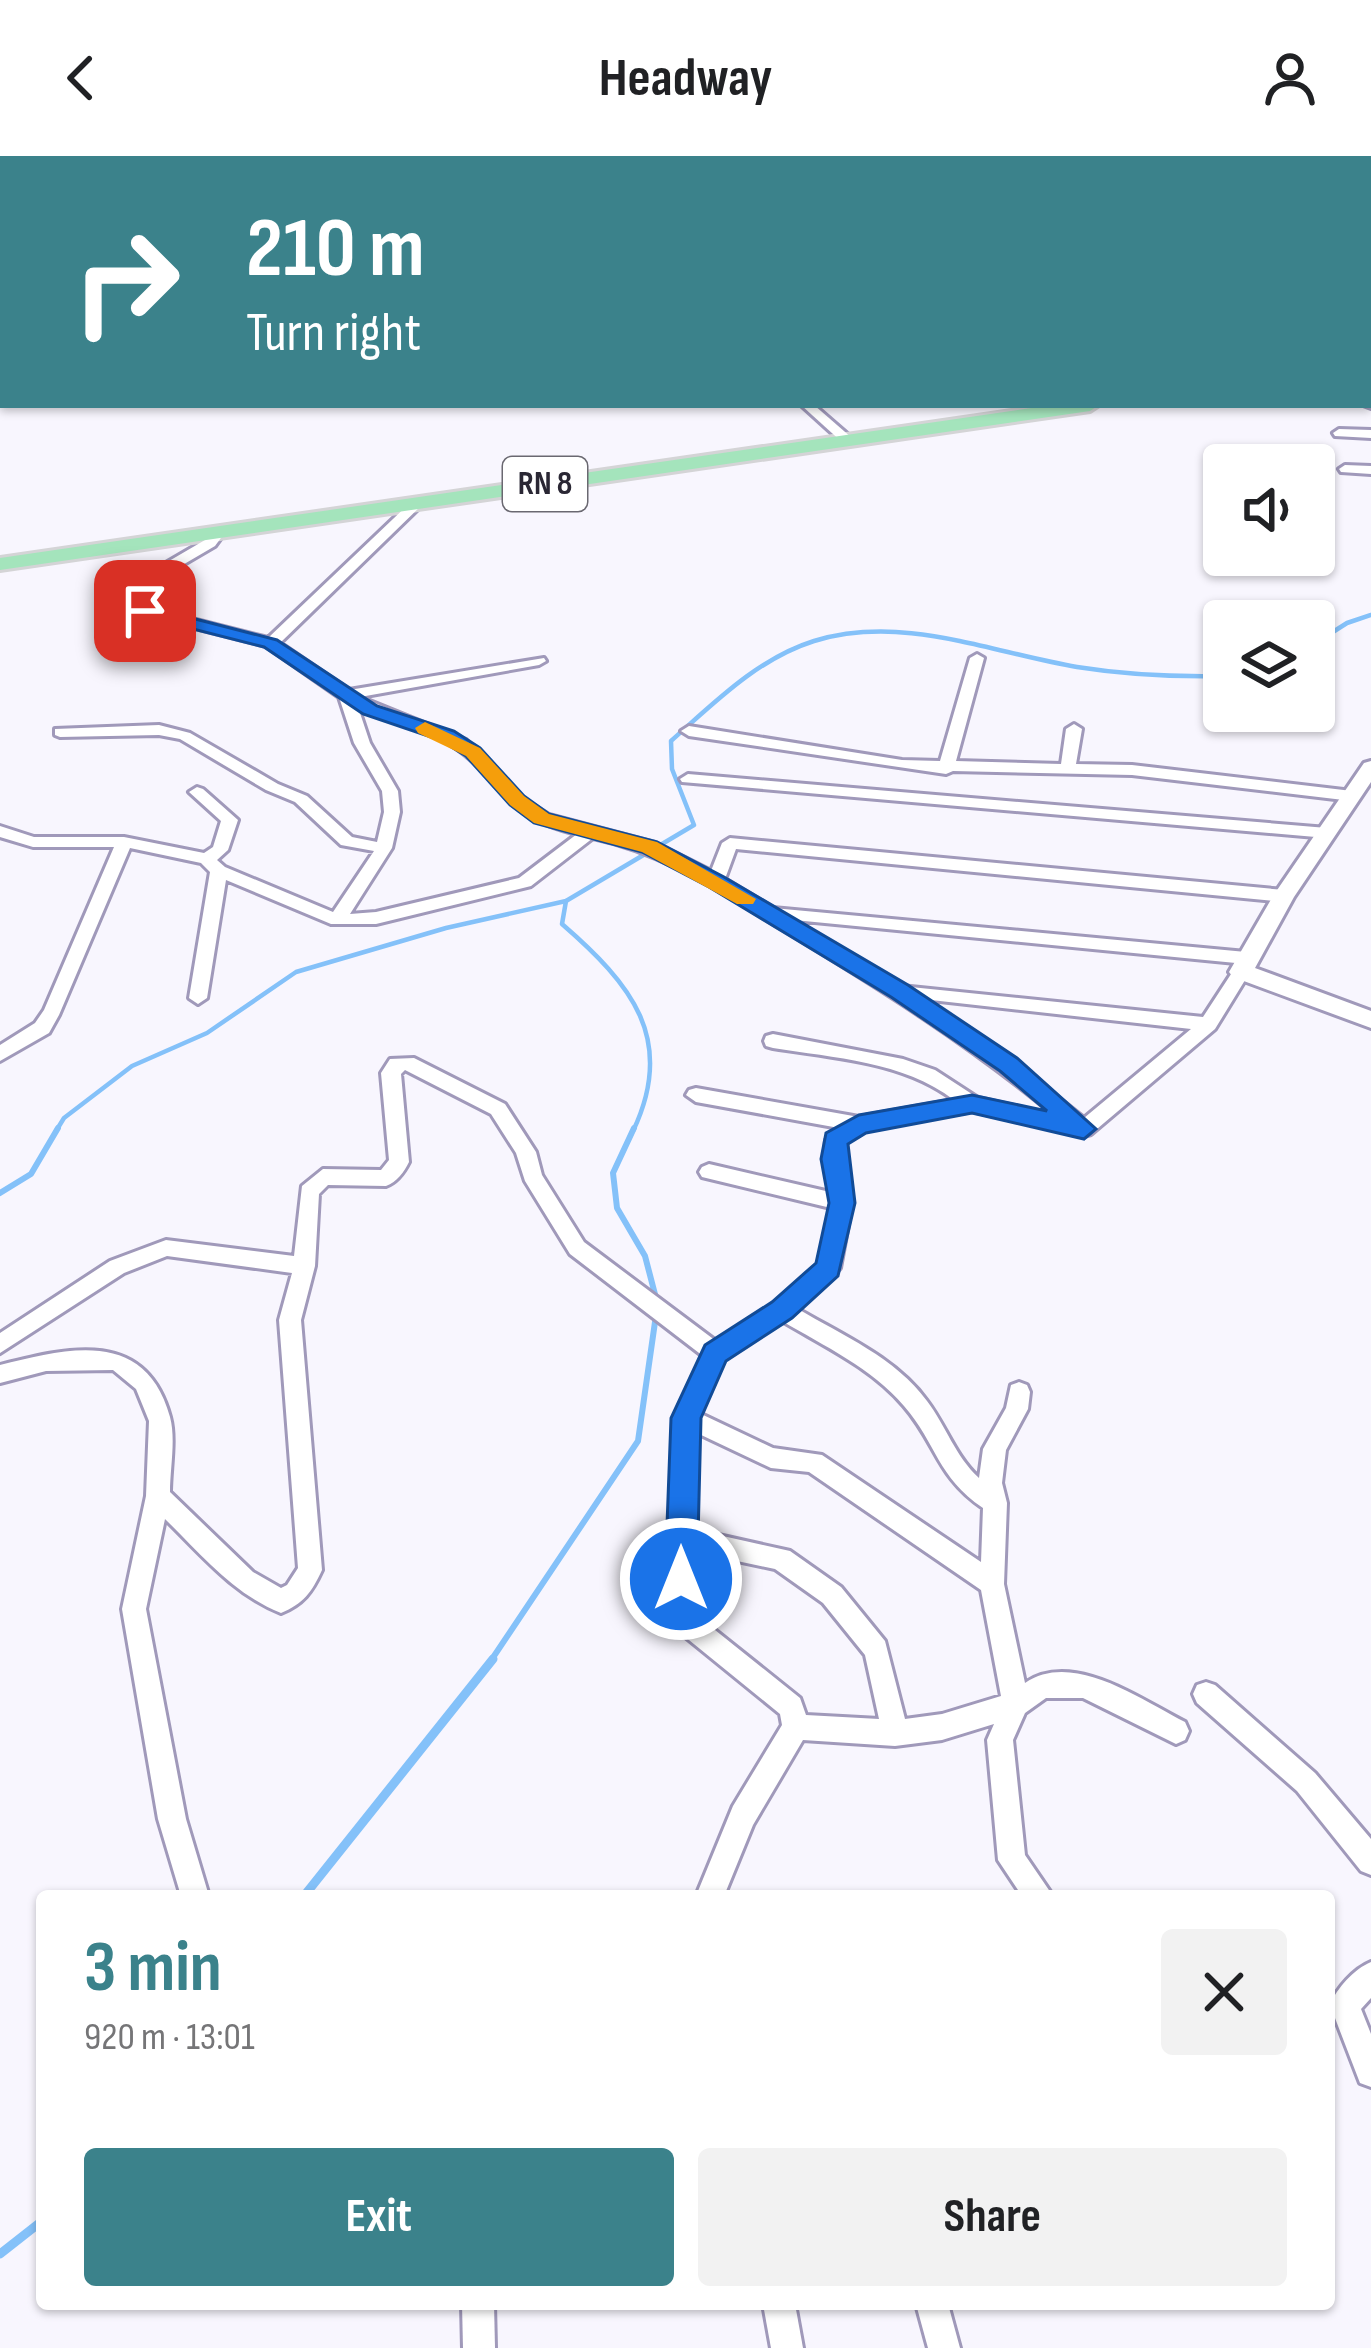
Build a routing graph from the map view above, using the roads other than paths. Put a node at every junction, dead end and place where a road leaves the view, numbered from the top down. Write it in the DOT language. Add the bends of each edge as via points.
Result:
graph roads {
  1 [pos="810,408"];
  2 [pos="1070,408"];
  3 [pos="1339,433"];
  4 [pos="1371,434"];
  5 [pos="848,441"];
  6 [pos="1345,469"];
  7 [pos="1371,470"];
  8 [pos="419,502"];
  9 [pos="219,532"];
  10 [pos="0,564"];
  11 [pos="271,644"];
  12 [pos="977,658"];
  13 [pos="539,661"];
  14 [pos="346,695"];
  15 [pos="1073,729"];
  16 [pos="689,730"];
  17 [pos="60,732"];
  18 [pos="1068,766"];
  19 [pos="1371,767"];
  20 [pos="946,769"];
  21 [pos="688,778"];
  22 [pos="197,792"];
  23 [pos="1352,796"];
  24 [pos="541,818"];
  25 [pos="0,831"];
  26 [pos="592,831"];
  27 [pos="1327,832"];
  28 [pos="124,842"];
  29 [pos="384,848"];
  30 [pos="571,850"];
  31 [pos="213,865"];
  32 [pos="716,882"];
  33 [pos="1284,896"];
  34 [pos="768,913"];
  35 [pos="337,920"];
  36 [pos="1244,965"];
  37 [pos="900,991"];
  38 [pos="198,998"];
  39 [pos="1371,1020"];
  40 [pos="1208,1024"];
  41 [pos="773,1041"];
  42 [pos="0,1054"];
  43 [pos="695,1095"];
  44 [pos="972,1104"];
  45 [pos="859,1124"];
  46 [pos="1084,1129"];
  47 [pos="709,1172"];
  48 [pos="842,1203"];
  49 [pos="304,1266"];
  50 [pos="782,1310"];
  51 [pos="0,1344"];
  52 [pos="715,1353"];
  53 [pos="0,1374"];
  54 [pos="1019,1392"];
  55 [pos="686,1418"];
  56 [pos="158,1496"];
  57 [pos="995,1502"];
  58 [pos="681,1538"];
  59 [pos="992,1584"];
  60 [pos="1206,1694"];
  61 [pos="1016,1704"];
  62 [pos="796,1726"];
  63 [pos="1176,1731"];
  64 [pos="895,1733"];
  65 [pos="1371,1862"];
  66 [pos="193,1890"];
  67 [pos="712,1890"];
  68 [pos="1034,1890"];
  69 [pos="1371,1976"];
  70 [pos="1371,2072"];
  71 [pos="478,2310"];
  72 [pos="780,2310"];
  73 [pos="934,2310"];
  74 [pos="479,2348"];
  75 [pos="787,2348"];
  76 [pos="944,2348"];
  1 -- 5 [label="street"];
  2 -- 5 [label="main road, RN 8"];
  3 -- 4 [label="street"];
  5 -- 8 [label="main road, RN 8"];
  6 -- 7 [label="street"];
  8 -- 9 [label="main road, RN 8"];
  8 -- 11 [label="street"];
  9 -- 10 [label="main road, RN 8"];
  9 -- 11 [label="street" via="109,602"];
  11 -- 14 [label="street"];
  12 -- 20 [label="street"];
  13 -- 14 [label="street"];
  14 -- 24 [label="street" via="473,752"];
  14 -- 29 [label="street" via="390,791"];
  15 -- 18 [label="street"];
  16 -- 20 [label="street"];
  17 -- 29 [label="street" via="185,736 301,799 347,841"];
  18 -- 20 [label="street"];
  18 -- 23 [label="street"];
  19 -- 23 [label="street"];
  21 -- 27 [label="street"];
  22 -- 31 [label="street" via="230,820"];
  23 -- 27 [label="street"];
  24 -- 26 [label="street"];
  24 -- 30 [label="street"];
  25 -- 28 [label="street" via="33,842"];
  26 -- 30 [label="street"];
  26 -- 32 [label="street" via="650,847"];
  27 -- 33 [label="street"];
  28 -- 31 [label="street"];
  28 -- 42 [label="street" via="53,1011 42,1028"];
  29 -- 35 [label="street"];
  30 -- 35 [label="street" via="525,882"];
  31 -- 35 [label="street"];
  31 -- 38 [label="street"];
  32 -- 33 [label="street" via="730,842"];
  32 -- 34 [label="street"];
  33 -- 36 [label="street"];
  34 -- 36 [label="street"];
  34 -- 37 [label="street"];
  36 -- 39 [label="street"];
  36 -- 40 [label="street"];
  37 -- 40 [label="street"];
  37 -- 46 [label="street" via="1008,1064"];
  40 -- 46 [label="street"];
  41 -- 44 [label="street" via="914,1066"];
  43 -- 45 [label="street"];
  44 -- 45 [label="street"];
  44 -- 46 [label="street"];
  45 -- 48 [label="street" via="836,1140"];
  47 -- 48 [label="street"];
  48 -- 50 [label="street" via="829,1268"];
  49 -- 51 [label="street" via="166,1248 117,1268"];
  49 -- 52 [label="street" via="309,1191 323,1177 386,1178 399,1162 391,1073 407,1063 498,1109 577,1248"];
  49 -- 56 [label="street" via="290,1320 310,1570 296,1593 280,1601 244,1580"];
  50 -- 52 [label="street"];
  50 -- 57 [label="street" via="886,1374 913,1399 966,1486"];
  52 -- 55 [label="street"];
  53 -- 56 [label="street" via="46,1362 117,1361 145,1383 160,1421"];
  54 -- 57 [label="street" via="995,1449"];
  55 -- 58 [label="street"];
  55 -- 59 [label="street" via="771,1458 814,1462"];
  56 -- 66 [label="street" via="134,1609 172,1819"];
  57 -- 59 [label="street"];
  58 -- 62 [label="street" via="682,1619 791,1707"];
  58 -- 64 [label="street" via="782,1559 832,1594 877,1650"];
  59 -- 61 [label="street"];
  60 -- 65 [label="street" via="1306,1782"];
  61 -- 63 [label="street" via="1042,1686 1084,1686"];
  61 -- 64 [label="street"];
  61 -- 68 [label="street" via="1000,1741 1012,1860"];
  62 -- 64 [label="street"];
  62 -- 67 [label="street" via="743,1816"];
  69 -- 70 [label="street" via="1345,2005"];
  71 -- 74 [label="street"];
  72 -- 75 [label="street"];
  73 -- 76 [label="street"];
}
